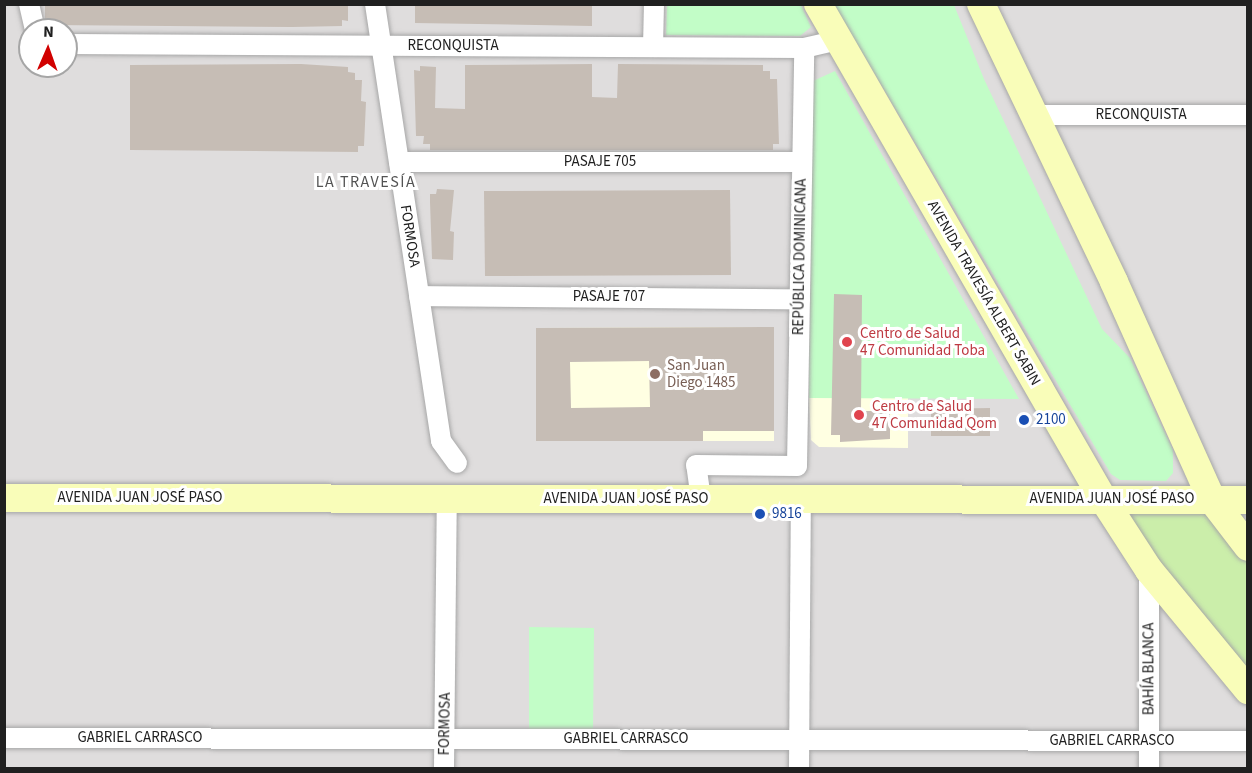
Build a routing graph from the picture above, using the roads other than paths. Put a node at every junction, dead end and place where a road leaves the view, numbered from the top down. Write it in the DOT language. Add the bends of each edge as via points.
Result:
graph roads {
  1 [pos="375,4"];
  2 [pos="654,4"];
  3 [pos="818,4"];
  4 [pos="981,4"];
  5 [pos="838,40"];
  6 [pos="78,44"];
  7 [pos="381,45"];
  8 [pos="653,47"];
  9 [pos="804,48"];
  10 [pos="1035,115"];
  11 [pos="1248,115"];
  12 [pos="399,162"];
  13 [pos="802,162"];
  14 [pos="419,296"];
  15 [pos="800,299"];
  16 [pos="457,463"];
  17 [pos="4,498"];
  18 [pos="447,499"];
  19 [pos="701,499"];
  20 [pos="801,499"];
  21 [pos="1103,500"];
  22 [pos="1212,500"];
  23 [pos="1248,500"];
  24 [pos="1248,546"];
  25 [pos="1149,570"];
  26 [pos="1248,690"];
  27 [pos="4,738"];
  28 [pos="445,739"];
  29 [pos="799,740"];
  30 [pos="1248,741"];
  31 [pos="1149,742"];
  32 [pos="444,768"];
  33 [pos="799,768"];
  34 [pos="1149,768"];
  1 -- 7 [label="street, FORMOSA"];
  2 -- 8 [label="street"];
  3 -- 5 [label="main road, AVENIDA TRAVESÍA ALBERT SABIN"];
  4 -- 10 [label="main road"];
  5 -- 9 [label="street, RECONQUISTA"];
  5 -- 21 [label="main road, AVENIDA TRAVESÍA ALBERT SABIN"];
  6 -- 7 [label="street, RECONQUISTA"];
  7 -- 8 [label="street, RECONQUISTA"];
  7 -- 12 [label="street, FORMOSA"];
  8 -- 9 [label="street, RECONQUISTA"];
  9 -- 13 [label="street, REPÚBLICA DOMINICANA"];
  10 -- 11 [label="street, RECONQUISTA"];
  10 -- 22 [label="main road"];
  12 -- 13 [label="street, PASAJE 705"];
  12 -- 14 [label="street, FORMOSA"];
  13 -- 15 [label="street, REPÚBLICA DOMINICANA"];
  14 -- 15 [label="street, PASAJE 707"];
  14 -- 16 [label="street, FORMOSA" via="441,441"];
  15 -- 19 [label="street, REPÚBLICA DOMINICANA" via="797,466 696,465"];
  17 -- 18 [label="main road, AVENIDA JUAN JOSÉ PASO"];
  18 -- 19 [label="main road, AVENIDA JUAN JOSÉ PASO"];
  18 -- 28 [label="street, FORMOSA"];
  19 -- 20 [label="main road, AVENIDA JUAN JOSÉ PASO"];
  20 -- 21 [label="main road, AVENIDA JUAN JOSÉ PASO"];
  20 -- 29 [label="street"];
  21 -- 22 [label="main road, AVENIDA JUAN JOSÉ PASO"];
  21 -- 25 [label="main road, AVENIDA TRAVESÍA ALBERT SABIN"];
  22 -- 23 [label="main road, AVENIDA JUAN JOSÉ PASO"];
  22 -- 24 [label="main road"];
  25 -- 26 [label="main road, AVENIDA TRAVESÍA ALBERT SABIN"];
  25 -- 31 [label="street, BAHÍA BLANCA"];
  27 -- 28 [label="street, GABRIEL CARRASCO"];
  28 -- 29 [label="street, GABRIEL CARRASCO"];
  28 -- 32 [label="street, FORMOSA"];
  29 -- 31 [label="street, GABRIEL CARRASCO"];
  29 -- 33 [label="street"];
  30 -- 31 [label="street, GABRIEL CARRASCO"];
  31 -- 34 [label="street, BAHÍA BLANCA"];
}
